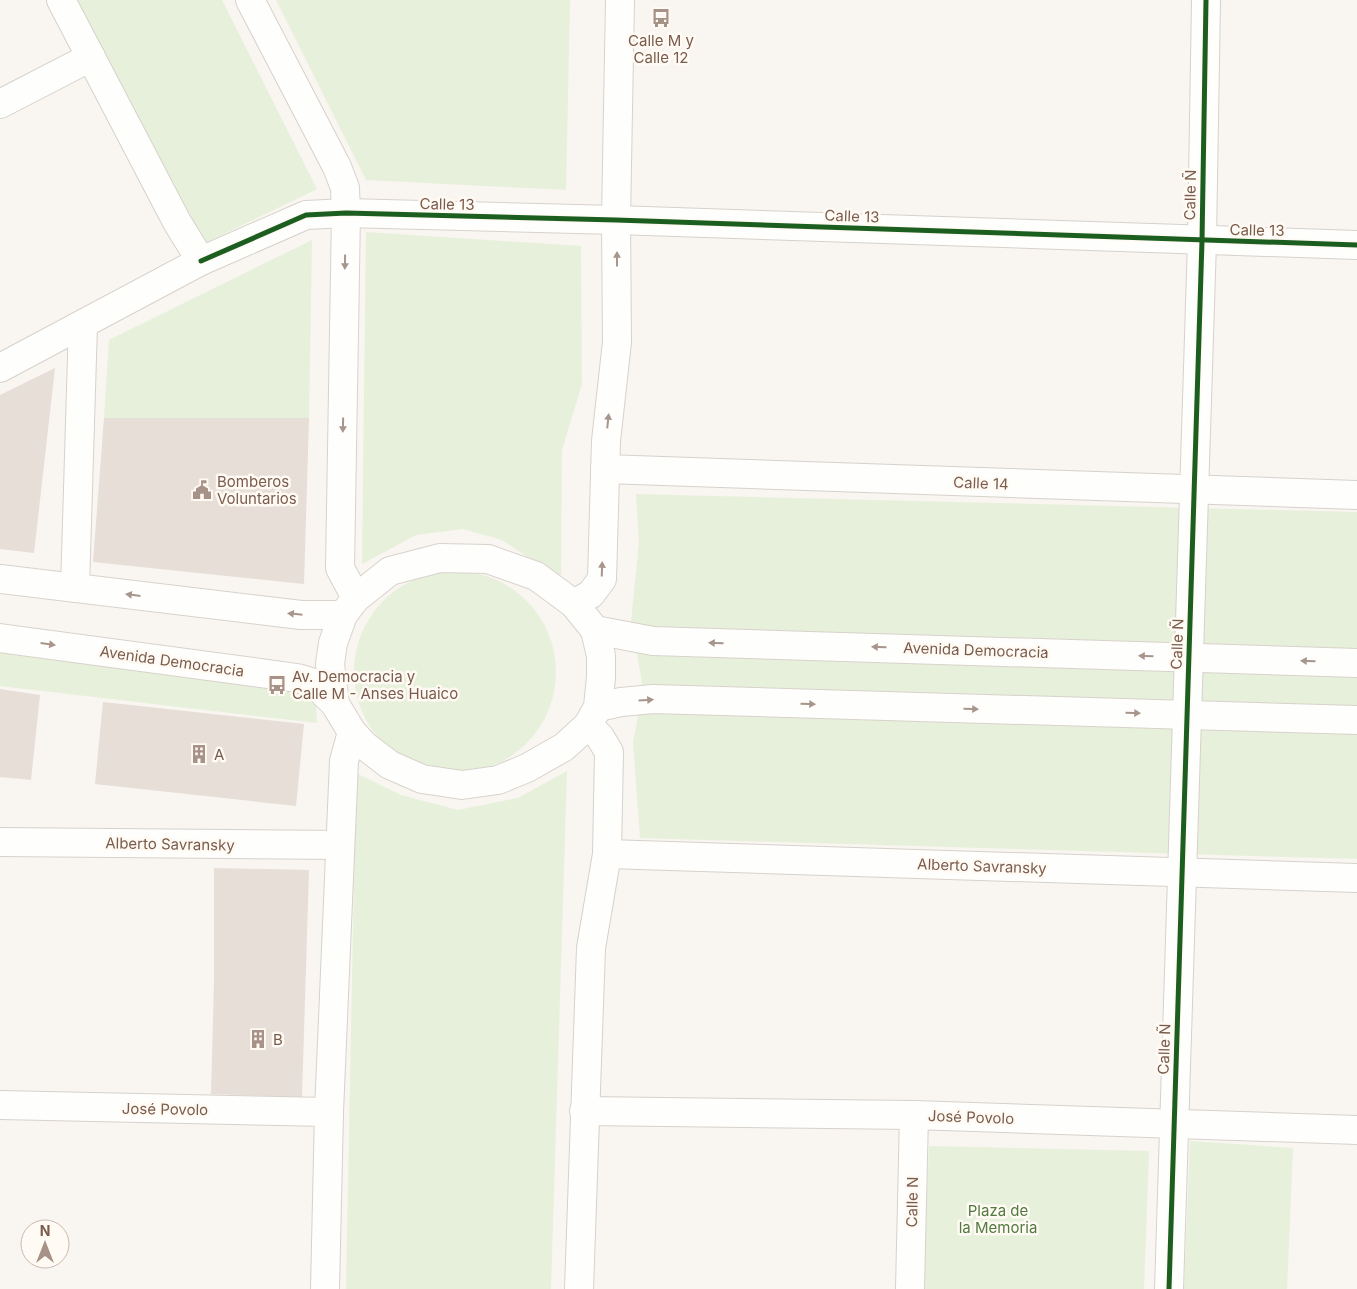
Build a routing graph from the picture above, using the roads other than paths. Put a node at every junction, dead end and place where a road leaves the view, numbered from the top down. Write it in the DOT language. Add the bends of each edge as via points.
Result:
graph roads {
  1 [pos="61,0"];
  2 [pos="250,0"];
  3 [pos="620,0"];
  4 [pos="1206,0"];
  5 [pos="91,58"];
  6 [pos="0,104"];
  7 [pos="346,214"];
  8 [pos="616,220"];
  9 [pos="1202,241"];
  10 [pos="1357,245"];
  11 [pos="201,261"];
  12 [pos="83,324"];
  13 [pos="0,368"];
  14 [pos="605,469"];
  15 [pos="1195,491"];
  16 [pos="1357,495"];
  17 [pos="0,579"];
  18 [pos="75,588"];
  19 [pos="574,604"];
  20 [pos="350,606"];
  21 [pos="595,630"];
  22 [pos="0,638"];
  23 [pos="1190,657"];
  24 [pos="1357,663"];
  25 [pos="335,704"];
  26 [pos="1188,715"];
  27 [pos="593,716"];
  28 [pos="1357,720"];
  29 [pos="352,732"];
  30 [pos="0,842"];
  31 [pos="340,846"];
  32 [pos="607,854"];
  33 [pos="1183,872"];
  34 [pos="1357,878"];
  35 [pos="0,1105"];
  36 [pos="584,1111"];
  37 [pos="329,1112"];
  38 [pos="914,1115"];
  39 [pos="1174,1124"];
  40 [pos="1357,1130"];
  41 [pos="325,1289"];
  42 [pos="580,1289"];
  43 [pos="910,1289"];
  44 [pos="1169,1289"];
  1 -- 5 [label="street"];
  2 -- 7 [label="street" via="337,167 345,188"];
  3 -- 8 [label="street"];
  4 -- 9 [label="street, Calle Ñ"];
  5 -- 6 [label="street"];
  5 -- 11 [label="street" via="177,222"];
  7 -- 8 [label="street, Calle 13"];
  7 -- 11 [label="street, Calle 13" via="306,215"];
  7 -- 20 [label="street, one-way" via="340,568"];
  8 -- 9 [label="street, Calle 13"];
  14 -- 8 [label="street, one-way" via="617,342"];
  9 -- 10 [label="street, Calle 13"];
  9 -- 15 [label="street, Calle Ñ"];
  11 -- 12 [label="street, Calle 13"];
  12 -- 13 [label="street, Calle 13"];
  12 -- 18 [label="street"];
  14 -- 15 [label="street, Calle 14"];
  19 -- 14 [label="street, one-way" via="592,594 602,579"];
  15 -- 16 [label="street, Calle 14"];
  15 -- 23 [label="street, Calle Ñ"];
  17 -- 18 [label="street"];
  20 -- 18 [label="street, one-way" via="300,615"];
  19 -- 20 [label="street" via="536,576 488,559 440,558 390,571"];
  19 -- 21 [label="street"];
  20 -- 25 [label="street" via="333,642 330,664"];
  23 -- 21 [label="street, Avenida Democracia, one-way" via="653,641"];
  21 -- 27 [label="street" via="601,656 601,677"];
  22 -- 25 [label="street, Avenida Democracia, one-way" via="297,678 314,683"];
  24 -- 23 [label="street, Avenida Democracia, one-way"];
  23 -- 26 [label="street, Calle Ñ"];
  25 -- 29 [label="street"];
  27 -- 26 [label="street, one-way" via="621,702 653,699"];
  26 -- 28 [label="street"];
  26 -- 33 [label="street, Calle Ñ"];
  27 -- 29 [label="street" via="564,748 527,768 498,780 462,785 422,779 390,765"];
  27 -- 32 [label="street" via="609,752"];
  29 -- 31 [label="street" via="344,761"];
  30 -- 31 [label="street, Alberto Savransky"];
  31 -- 37 [label="street"];
  32 -- 33 [label="street, Alberto Savransky"];
  32 -- 36 [label="street" via="591,948"];
  33 -- 34 [label="street, Alberto Savransky"];
  33 -- 39 [label="street, Calle Ñ"];
  35 -- 37 [label="street, José Povolo"];
  36 -- 38 [label="street, José Povolo"];
  36 -- 42 [label="street"];
  37 -- 41 [label="street"];
  38 -- 39 [label="street, José Povolo"];
  38 -- 43 [label="street, Calle N"];
  39 -- 40 [label="street, José Povolo"];
  39 -- 44 [label="street, Calle Ñ"];
}
